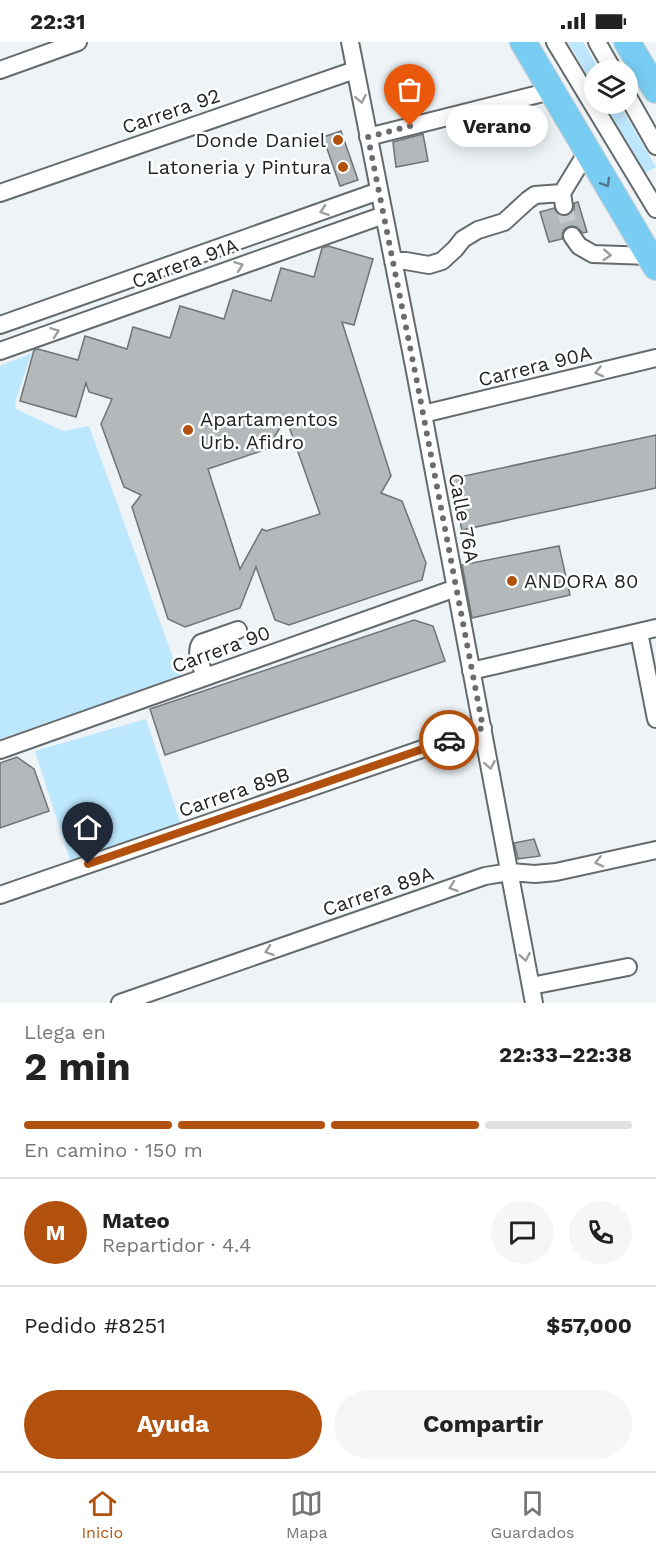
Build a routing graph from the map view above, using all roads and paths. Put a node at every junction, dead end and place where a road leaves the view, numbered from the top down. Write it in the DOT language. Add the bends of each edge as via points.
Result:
graph roads {
  1 [pos="78,42"];
  2 [pos="350,42"];
  3 [pos="523,42"];
  4 [pos="555,42"];
  5 [pos="597,42"];
  6 [pos="627,42"];
  7 [pos="607,60"];
  8 [pos="649,67"];
  9 [pos="0,70"];
  10 [pos="355,70"];
  11 [pos="656,90"];
  12 [pos="550,91"];
  13 [pos="638,114"];
  14 [pos="368,137"];
  15 [pos="656,146"];
  16 [pos="587,152"];
  17 [pos="1,189"];
  18 [pos="379,191"];
  19 [pos="656,209"];
  20 [pos="384,215"];
  21 [pos="572,236"];
  22 [pos="393,261"];
  23 [pos="653,262"];
  24 [pos="0,325"];
  25 [pos="0,351"];
  26 [pos="656,358"];
  27 [pos="423,414"];
  28 [pos="456,588"];
  29 [pos="656,628"];
  30 [pos="238,630"];
  31 [pos="639,632"];
  32 [pos="471,671"];
  33 [pos="205,677"];
  34 [pos="656,719"];
  35 [pos="483,728"];
  36 [pos="0,750"];
  37 [pos="656,850"];
  38 [pos="510,872"];
  39 [pos="0,895"];
  40 [pos="628,967"];
  41 [pos="532,999"];
  42 [pos="120,1003"];
  1 -- 9 [label="street"];
  2 -- 10 [label="street, Calle 76A"];
  3 -- 12 [label="highway"];
  4 -- 19 [label="street"];
  5 -- 7 [label="street"];
  6 -- 8 [label="highway"];
  8 -- 11 [label="highway"];
  10 -- 14 [label="street, Calle 76A, one-way"];
  10 -- 17 [label="street, Carrera 92"];
  12 -- 14 [label="street"];
  12 -- 16 [label="highway"];
  13 -- 15 [label="street"];
  14 -- 18 [label="street, Calle 76A"];
  16 -- 22 [label="street" via="563,199 535,195 504,222 463,239 442,261 429,265"];
  16 -- 23 [label="highway, one-way"];
  18 -- 20 [label="street, Calle 76A"];
  18 -- 24 [label="street, Carrera 91A, one-way"];
  20 -- 22 [label="street, Calle 76A"];
  25 -- 20 [label="street, Carrera 91A, one-way"];
  21 -- 23 [label="street, one-way" via="579,246 593,254"];
  22 -- 27 [label="street, Calle 76A"];
  26 -- 27 [label="street, Carrera 90A, one-way"];
  27 -- 28 [label="street, Calle 76A"];
  28 -- 32 [label="street, Calle 76A"];
  28 -- 33 [label="street, Carrera 90"];
  29 -- 31 [label="street"];
  30 -- 33 [label="street" via="198,646"];
  31 -- 32 [label="street"];
  31 -- 34 [label="street"];
  32 -- 35 [label="street, Calle 76A"];
  33 -- 36 [label="street, Carrera 90"];
  35 -- 38 [label="street, Calle 76A, one-way"];
  35 -- 39 [label="street, Carrera 89B"];
  37 -- 38 [label="street, Carrera 89A, one-way" via="556,872"];
  38 -- 41 [label="street, Calle 76A, one-way"];
  38 -- 42 [label="street, Carrera 89A, one-way" via="485,876"];
  40 -- 41 [label="street"];
}
